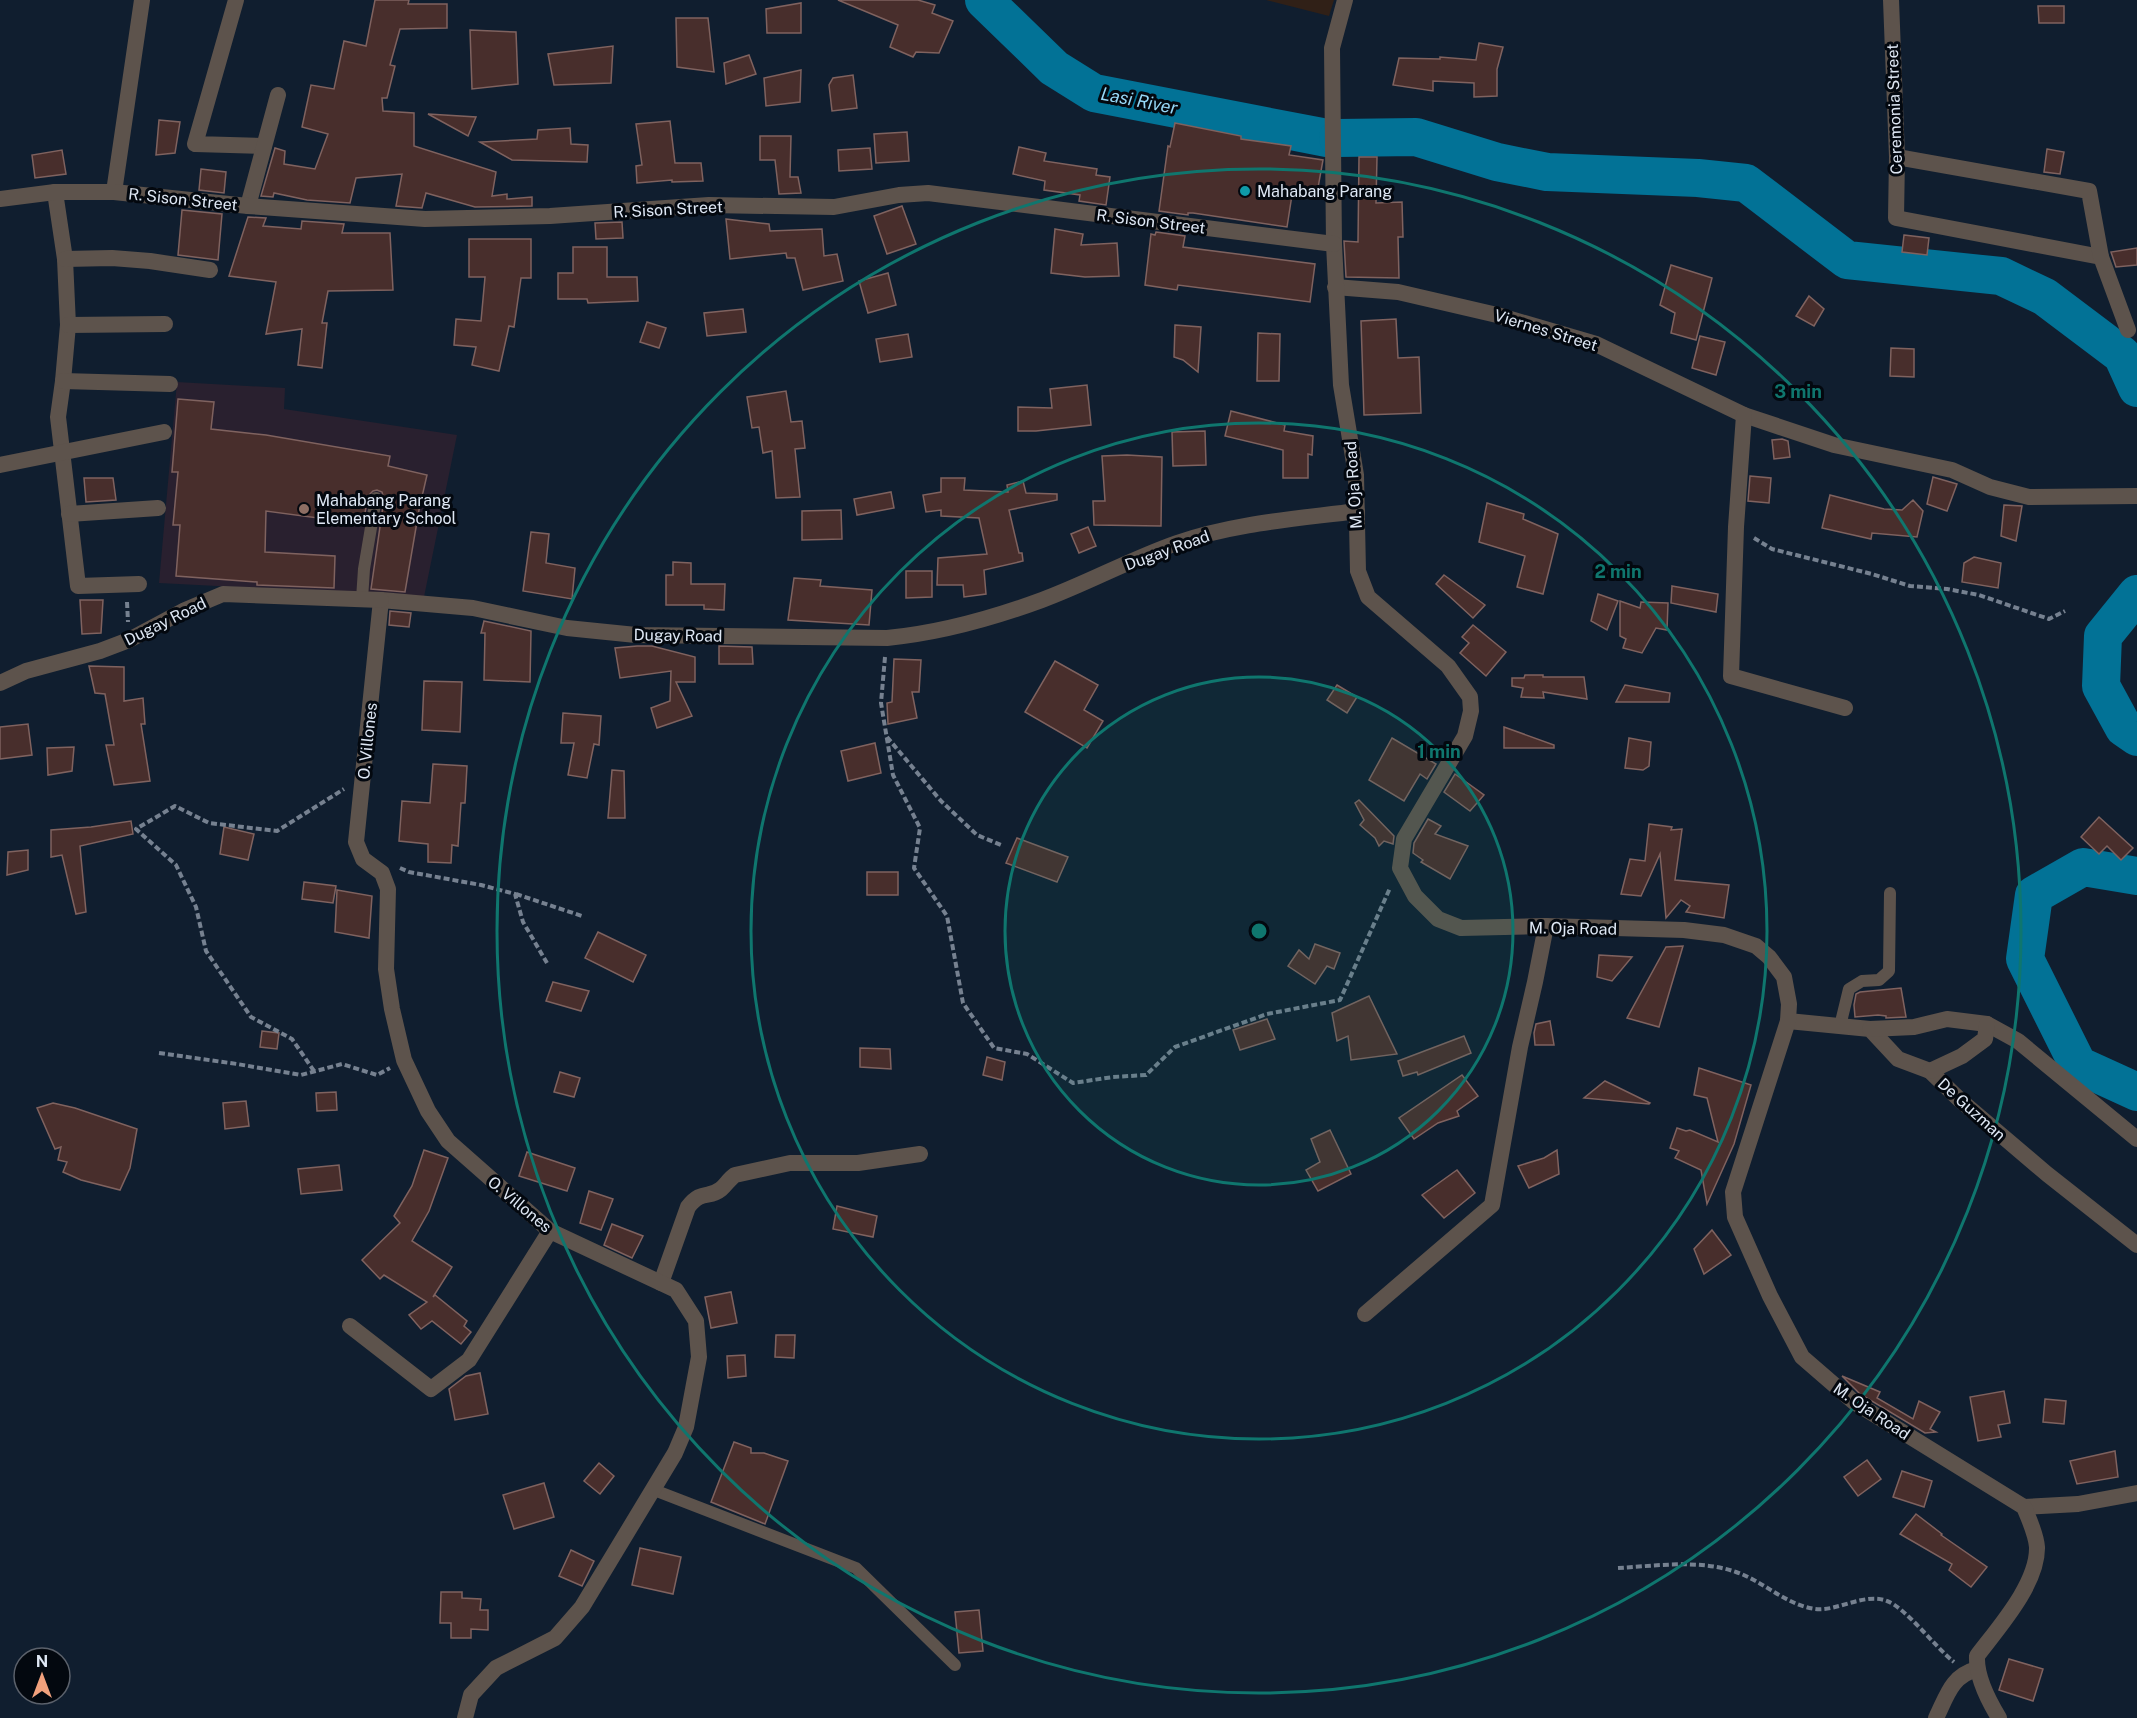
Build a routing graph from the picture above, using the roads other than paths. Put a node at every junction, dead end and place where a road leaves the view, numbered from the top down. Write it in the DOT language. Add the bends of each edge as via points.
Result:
graph roads {
  1 [pos="142,0"];
  2 [pos="236,0"];
  3 [pos="1345,0"];
  4 [pos="1891,0"];
  5 [pos="278,95"];
  6 [pos="264,146"];
  7 [pos="1897,158"];
  8 [pos="55,192"];
  9 [pos="114,192"];
  10 [pos="0,200"];
  11 [pos="248,206"];
  12 [pos="1334,244"];
  13 [pos="2102,257"];
  14 [pos="64,259"];
  15 [pos="210,270"];
  16 [pos="1335,287"];
  17 [pos="165,324"];
  18 [pos="68,325"];
  19 [pos="2128,330"];
  20 [pos="63,381"];
  21 [pos="170,384"];
  22 [pos="1744,415"];
  23 [pos="164,432"];
  24 [pos="62,453"];
  25 [pos="0,465"];
  26 [pos="2137,496"];
  27 [pos="376,498"];
  28 [pos="158,508"];
  29 [pos="1357,511"];
  30 [pos="69,514"];
  31 [pos="132,584"];
  32 [pos="362,599"];
  33 [pos="381,600"];
  34 [pos="0,683"];
  35 [pos="1845,708"];
  36 [pos="1890,893"];
  37 [pos="1546,926"];
  38 [pos="1788,1021"];
  39 [pos="1987,1024"];
  40 [pos="1840,1026"];
  41 [pos="1870,1029"];
  42 [pos="1930,1071"];
  43 [pos="2137,1139"];
  44 [pos="920,1154"];
  45 [pos="550,1231"];
  46 [pos="2137,1245"];
  47 [pos="661,1283"];
  48 [pos="1365,1314"];
  49 [pos="350,1326"];
  50 [pos="654,1490"];
  51 [pos="2137,1493"];
  52 [pos="2024,1507"];
  53 [pos="955,1665"];
  54 [pos="1977,1669"];
  55 [pos="465,1718"];
  56 [pos="1936,1718"];
  57 [pos="1999,1718"];
  1 -- 9 [label="street"];
  2 -- 6 [label="street" via="195,144"];
  3 -- 12 [label="street, M. Oja Road" via="1332,48"];
  4 -- 7 [label="street, Ceremonia Street"];
  5 -- 6 [label="street"];
  6 -- 11 [label="street"];
  7 -- 13 [label="street" via="2089,191"];
  7 -- 13 [label="street, Ceremonia Street" via="1896,218"];
  8 -- 9 [label="street, R. Sison Street"];
  8 -- 10 [label="street, R. Sison Street"];
  8 -- 14 [label="street"];
  9 -- 11 [label="street, R. Sison Street"];
  11 -- 12 [label="street, R. Sison Street" via="424,219 550,216 709,205 834,207 928,193"];
  12 -- 16 [label="street, M. Oja Road"];
  13 -- 19 [label="street"];
  14 -- 15 [label="street" via="121,259"];
  14 -- 18 [label="street"];
  16 -- 22 [label="street, Viernes Street" via="1398,292 1596,344"];
  16 -- 29 [label="street, M. Oja Road" via="1341,385 1356,475"];
  17 -- 18 [label="street"];
  18 -- 20 [label="street"];
  20 -- 21 [label="street"];
  20 -- 24 [label="street" via="58,417"];
  22 -- 26 [label="street, Viernes Street" via="1834,445 1952,470 1990,487 2029,497"];
  22 -- 35 [label="street" via="1731,676"];
  23 -- 24 [label="street"];
  24 -- 25 [label="street"];
  24 -- 30 [label="street"];
  27 -- 32 [label="lane"];
  28 -- 30 [label="street"];
  29 -- 33 [label="street, Dugay Road" via="1236,526 1177,543 1042,600 919,635 887,638 636,635 567,628 474,608"];
  29 -- 37 [label="street, M. Oja Road" via="1358,571 1368,597 1448,666 1470,697 1465,736 1404,839 1400,868 1415,896 1438,919 1461,928"];
  30 -- 31 [label="street" via="78,586"];
  32 -- 33 [label="street, Dugay Road"];
  32 -- 34 [label="street, Dugay Road" via="223,594 129,640 26,671"];
  33 -- 45 [label="street, O. Villones" via="356,842 363,859 382,873 388,889 386,969 404,1060 428,1111 448,1141"];
  36 -- 40 [label="lane" via="1889,971 1879,980 1862,981 1849,989"];
  37 -- 38 [label="street, M. Oja Road" via="1684,930 1724,935 1756,946 1784,977"];
  37 -- 48 [label="street" via="1492,1205"];
  38 -- 40 [label="street"];
  38 -- 52 [label="street, M. Oja Road" via="1733,1192 1735,1217 1770,1296 1802,1357 1833,1385 1854,1402"];
  39 -- 41 [label="street" via="1947,1019 1914,1027"];
  39 -- 42 [label="street" via="1985,1039 1962,1056"];
  39 -- 43 [label="street" via="2018,1041"];
  40 -- 41 [label="street"];
  41 -- 42 [label="street, De Guzman" via="1898,1059"];
  42 -- 46 [label="street, De Guzman" via="2047,1174"];
  44 -- 47 [label="street" via="858,1163 790,1163 735,1175 722,1189 702,1194 688,1207"];
  45 -- 47 [label="street, O. Villones"];
  45 -- 49 [label="street" via="469,1360 431,1389"];
  47 -- 50 [label="street, O. Villones" via="676,1290 696,1321 699,1357 686,1427"];
  50 -- 53 [label="lane" via="856,1568"];
  50 -- 55 [label="street, O. Villones" via="582,1607 555,1638 496,1668 471,1695"];
  51 -- 52 [label="street" via="2078,1504"];
  52 -- 54 [label="street" via="2037,1546 2034,1564 2026,1587 1977,1656"];
  54 -- 56 [label="street" via="1957,1678"];
  54 -- 57 [label="street"];
}
